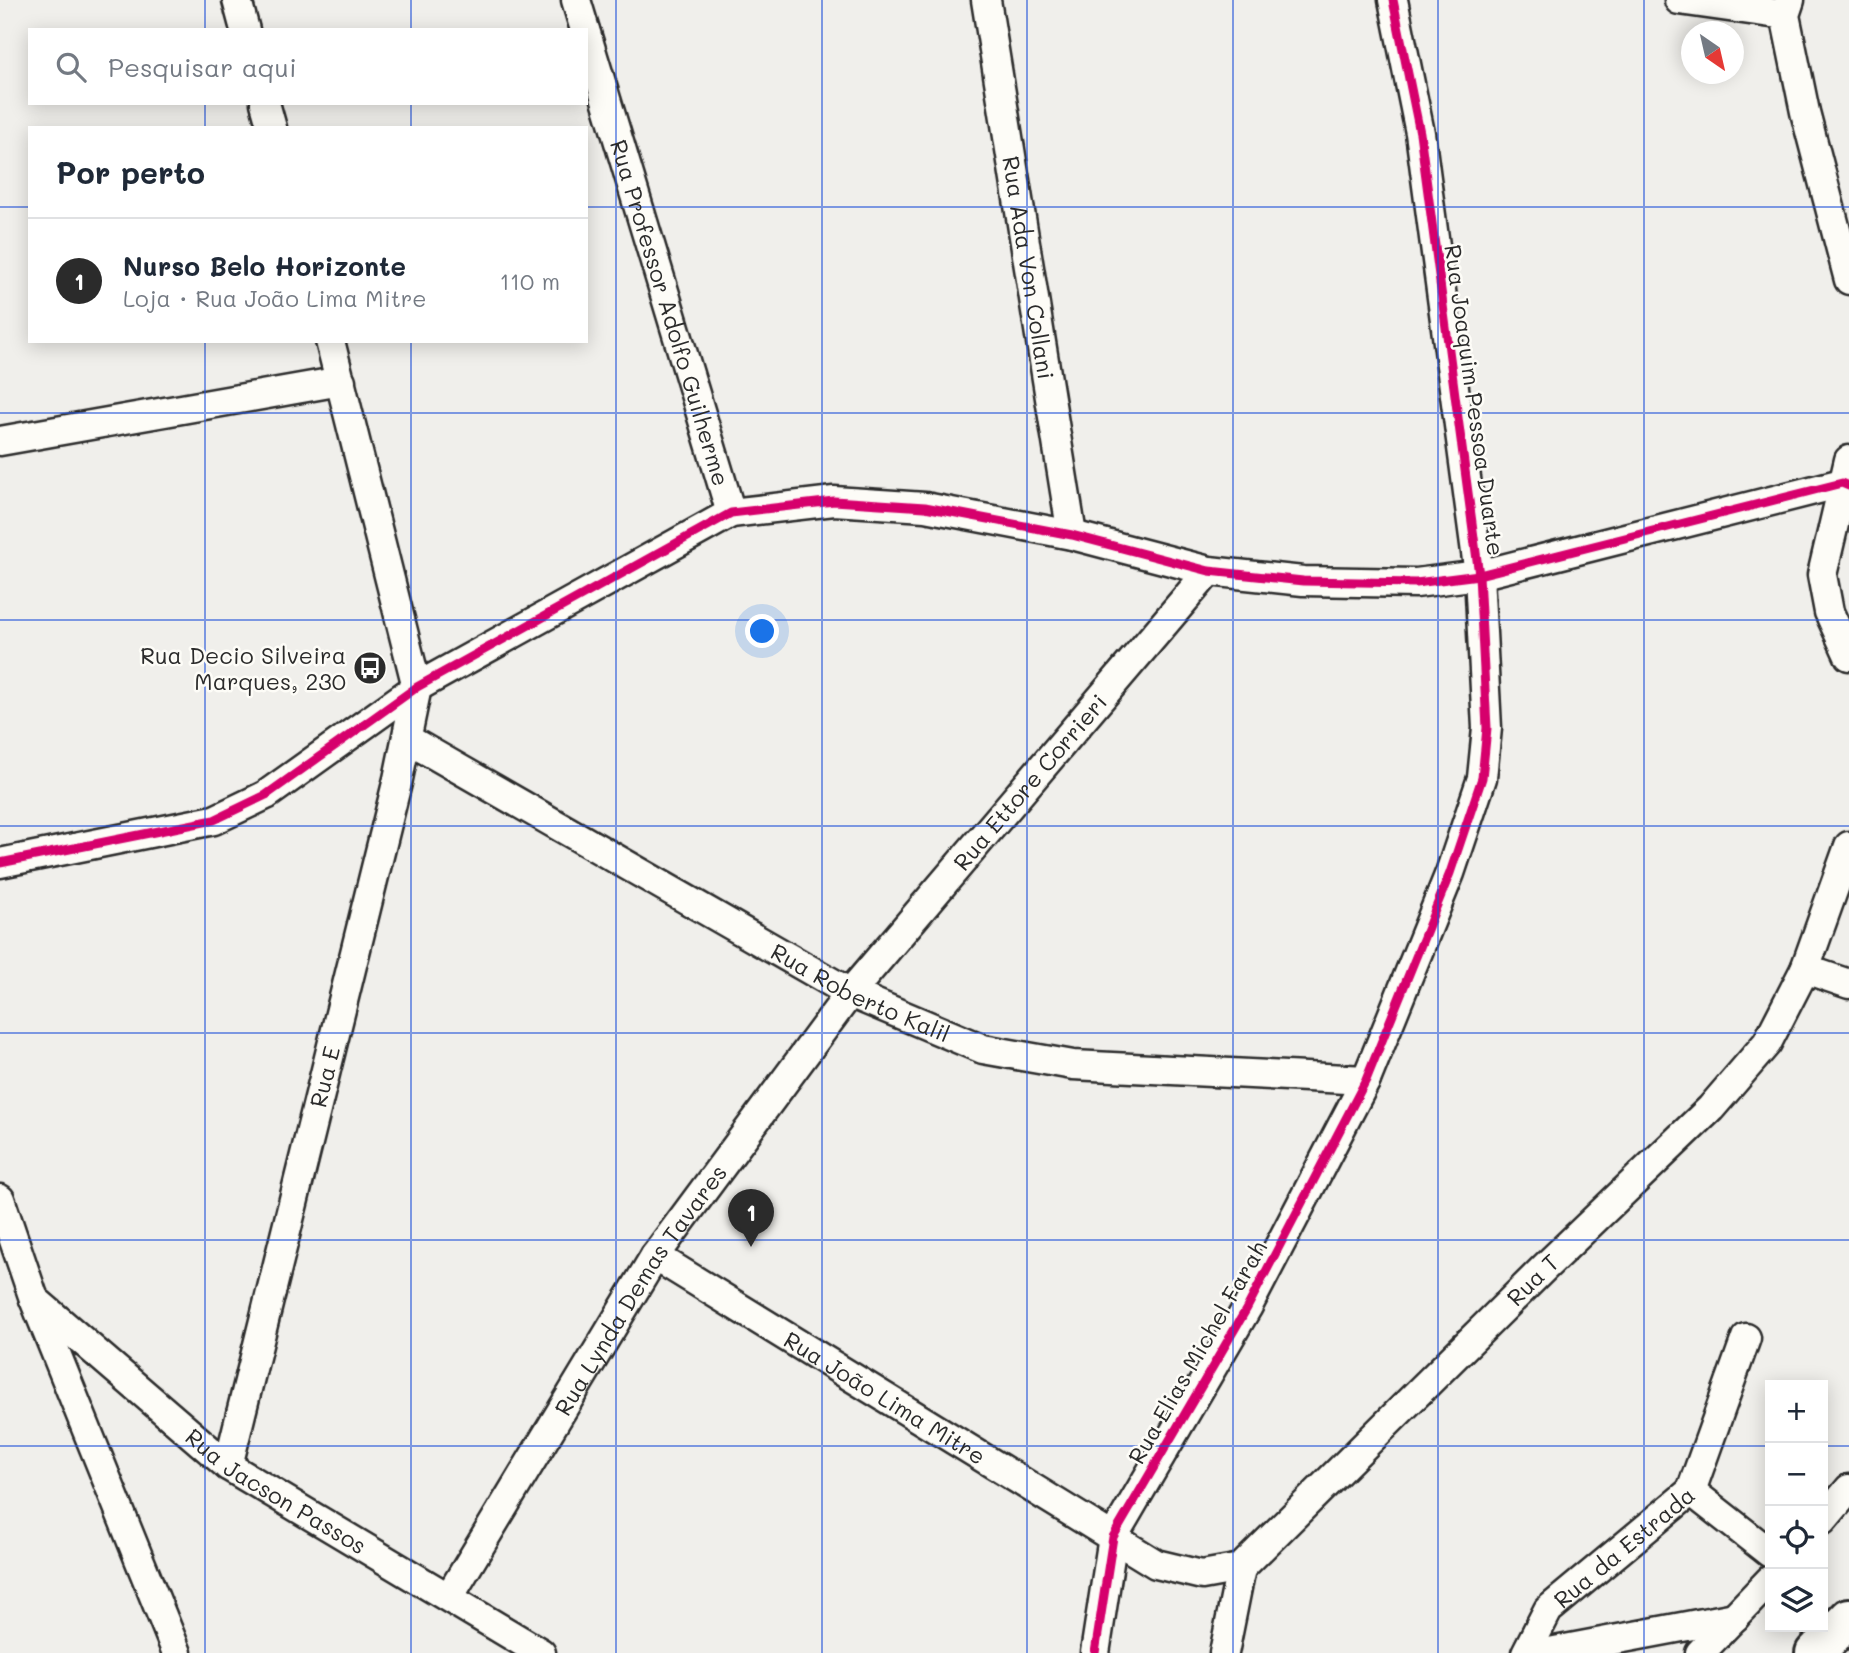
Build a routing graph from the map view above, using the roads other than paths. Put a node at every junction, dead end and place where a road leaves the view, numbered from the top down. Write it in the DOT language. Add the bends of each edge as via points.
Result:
graph roads {
  1 [pos="237,0"];
  2 [pos="576,0"];
  3 [pos="986,0"];
  4 [pos="1392,0"];
  5 [pos="1679,0"];
  6 [pos="1787,8"];
  7 [pos="244,28"];
  8 [pos="585,28"];
  9 [pos="588,38"];
  10 [pos="266,105"];
  11 [pos="271,126"];
  12 [pos="1849,280"];
  13 [pos="331,343"];
  14 [pos="341,381"];
  15 [pos="0,441"];
  16 [pos="1847,476"];
  17 [pos="731,513"];
  18 [pos="1072,535"];
  19 [pos="1209,571"];
  20 [pos="1479,575"];
  21 [pos="1849,656"];
  22 [pos="417,687"];
  23 [pos="407,739"];
  24 [pos="1849,846"];
  25 [pos="0,863"];
  26 [pos="1805,969"];
  27 [pos="1849,984"];
  28 [pos="850,993"];
  29 [pos="1366,1080"];
  30 [pos="0,1199"];
  31 [pos="655,1256"];
  32 [pos="34,1299"];
  33 [pos="1746,1338"];
  34 [pos="228,1466"];
  35 [pos="1849,1489"];
  36 [pos="1691,1491"];
  37 [pos="1828,1514"];
  38 [pos="1113,1537"];
  39 [pos="1765,1549"];
  40 [pos="1241,1568"];
  41 [pos="1765,1585"];
  42 [pos="449,1597"];
  43 [pos="1735,1617"];
  44 [pos="1849,1618"];
  45 [pos="177,1653"];
  46 [pos="541,1653"];
  47 [pos="1095,1653"];
  48 [pos="1224,1653"];
  49 [pos="1526,1653"];
  50 [pos="1544,1653"];
  51 [pos="1700,1653"];
  52 [pos="1815,1653"];
  1 -- 7 [label="street"];
  2 -- 8 [label="street, Rua Professor Adolfo Guilherme"];
  3 -- 18 [label="street, Rua Ada Von Collani"];
  4 -- 20 [label="street, Rua Joaquim Pessoa Duarte" via="1420,134"];
  5 -- 6 [label="street"];
  6 -- 12 [label="street" via="1805,112"];
  9 -- 17 [label="street, Rua Professor Adolfo Guilherme"];
  10 -- 11 [label="street"];
  13 -- 14 [label="street"];
  14 -- 15 [label="street"];
  14 -- 22 [label="street"];
  16 -- 20 [label="street"];
  16 -- 21 [label="street" via="1822,575 1829,612"];
  17 -- 18 [label="street" via="834,501 912,506"];
  17 -- 22 [label="street"];
  18 -- 19 [label="street"];
  19 -- 20 [label="street" via="1303,581 1416,583"];
  19 -- 28 [label="street, Rua Ettore Corrieri"];
  20 -- 29 [label="street, Rua Joaquim Pessoa Duarte" via="1487,728 1482,778 1450,873"];
  22 -- 23 [label="street, Rua E"];
  22 -- 25 [label="street" via="266,795 214,820"];
  23 -- 28 [label="street, Rua Roberto Kalil"];
  23 -- 34 [label="street, Rua E"];
  24 -- 26 [label="street, Rua T"];
  26 -- 27 [label="street"];
  26 -- 40 [label="street, Rua T" via="1767,1044 1711,1108"];
  28 -- 29 [label="street, Rua Roberto Kalil" via="983,1049 1073,1065"];
  28 -- 31 [label="street, Rua Lynda Demas Tavares"];
  29 -- 38 [label="street, Rua Elias Michel Farah" via="1247,1308"];
  30 -- 32 [label="street"];
  31 -- 38 [label="street, Rua João Lima Mitre"];
  31 -- 42 [label="street, Rua Lynda Demas Tavares"];
  32 -- 34 [label="street, Rua Jacson Passos"];
  32 -- 45 [label="street"];
  33 -- 36 [label="street"];
  34 -- 42 [label="street, Rua Jacson Passos"];
  35 -- 37 [label="street"];
  36 -- 39 [label="street, Rua da Estrada"];
  36 -- 49 [label="street, Rua da Estrada" via="1548,1611"];
  38 -- 40 [label="street" via="1156,1564 1202,1575"];
  38 -- 47 [label="street, Rua Elias Michel Farah"];
  40 -- 48 [label="street"];
  41 -- 43 [label="street"];
  42 -- 46 [label="street, Rua Jacson Passos"];
  43 -- 50 [label="street"];
  43 -- 51 [label="street"];
  44 -- 52 [label="highway"];
}
